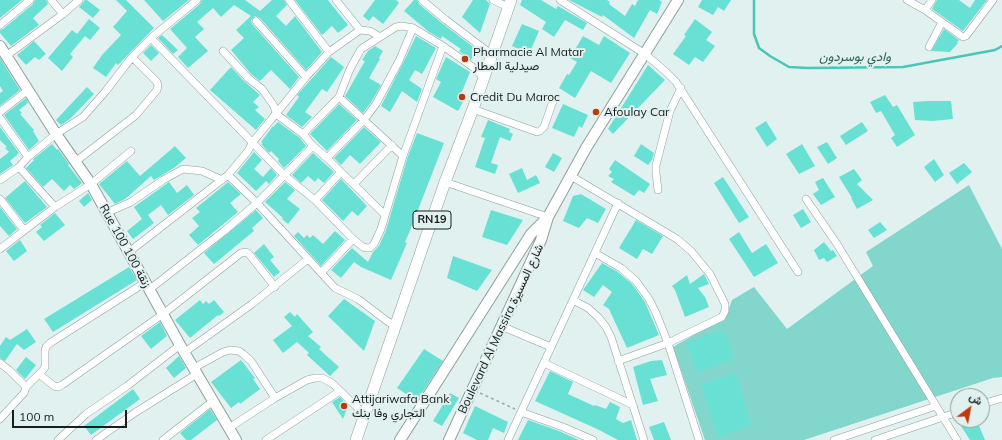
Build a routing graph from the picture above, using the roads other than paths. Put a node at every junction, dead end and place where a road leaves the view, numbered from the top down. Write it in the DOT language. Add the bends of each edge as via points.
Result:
graph roads {
  1 [pos="30,0"];
  2 [pos="51,0"];
  3 [pos="79,0"];
  4 [pos="196,0"];
  5 [pos="289,0"];
  6 [pos="336,0"];
  7 [pos="422,0"];
  8 [pos="493,0"];
  9 [pos="560,0"];
  10 [pos="678,0"];
  11 [pos="907,0"];
  12 [pos="932,0"];
  13 [pos="993,0"];
  14 [pos="509,4"];
  15 [pos="926,10"];
  16 [pos="63,14"];
  17 [pos="256,21"];
  18 [pos="942,22"];
  19 [pos="0,25"];
  20 [pos="413,28"];
  21 [pos="360,30"];
  22 [pos="380,37"];
  23 [pos="152,38"];
  24 [pos="0,46"];
  25 [pos="443,46"];
  26 [pos="930,47"];
  27 [pos="223,51"];
  28 [pos="330,52"];
  29 [pos="491,54"];
  30 [pos="645,54"];
  31 [pos="6,56"];
  32 [pos="132,56"];
  33 [pos="306,77"];
  34 [pos="483,77"];
  35 [pos="681,88"];
  36 [pos="28,90"];
  37 [pos="339,97"];
  38 [pos="553,101"];
  39 [pos="473,109"];
  40 [pos="0,112"];
  41 [pos="276,114"];
  42 [pos="0,118"];
  43 [pos="364,120"];
  44 [pos="56,134"];
  45 [pos="303,134"];
  46 [pos="252,143"];
  47 [pos="392,145"];
  48 [pos="312,146"];
  49 [pos="131,151"];
  50 [pos="403,156"];
  51 [pos="28,157"];
  52 [pos="327,158"];
  53 [pos="75,162"];
  54 [pos="19,167"];
  55 [pos="340,172"];
  56 [pos="284,174"];
  57 [pos="228,175"];
  58 [pos="571,176"];
  59 [pos="0,180"];
  60 [pos="222,180"];
  61 [pos="445,182"];
  62 [pos="91,184"];
  63 [pos="354,184"];
  64 [pos="658,190"];
  65 [pos="0,199"];
  66 [pos="806,199"];
  67 [pos="315,200"];
  68 [pos="257,203"];
  69 [pos="618,203"];
  70 [pos="55,207"];
  71 [pos="106,213"];
  72 [pos="385,215"];
  73 [pos="548,217"];
  74 [pos="24,230"];
  75 [pos="353,239"];
  76 [pos="0,249"];
  77 [pos="129,252"];
  78 [pos="595,253"];
  79 [pos="308,258"];
  80 [pos="798,272"];
  81 [pos="321,273"];
  82 [pos="148,286"];
  83 [pos="274,287"];
  84 [pos="573,300"];
  85 [pos="163,314"];
  86 [pos="395,326"];
  87 [pos="501,326"];
  88 [pos="668,342"];
  89 [pos="551,347"];
  90 [pos="182,349"];
  91 [pos="618,361"];
  92 [pos="0,363"];
  93 [pos="544,363"];
  94 [pos="195,371"];
  95 [pos="39,374"];
  96 [pos="26,388"];
  97 [pos="340,391"];
  98 [pos="275,398"];
  99 [pos="1002,398"];
  100 [pos="212,401"];
  101 [pos="990,402"];
  102 [pos="633,405"];
  103 [pos="936,406"];
  104 [pos="521,412"];
  105 [pos="950,414"];
  106 [pos="365,416"];
  107 [pos="942,417"];
  108 [pos="0,419"];
  109 [pos="229,428"];
  110 [pos="453,439"];
  111 [pos="58,440"];
  112 [pos="96,440"];
  113 [pos="163,440"];
  114 [pos="236,440"];
  115 [pos="266,440"];
  116 [pos="356,440"];
  117 [pos="400,440"];
  118 [pos="508,440"];
  119 [pos="593,440"];
  120 [pos="644,440"];
  121 [pos="699,440"];
  122 [pos="834,440"];
  123 [pos="875,440"];
  124 [pos="957,440"];
  1 -- 19 [label="street"];
  2 -- 16 [label="street"];
  3 -- 16 [label="street"];
  4 -- 23 [label="street"];
  5 -- 28 [label="street"];
  6 -- 21 [label="street"];
  7 -- 29 [label="street"];
  8 -- 14 [label="street"];
  9 -- 30 [label="street"];
  10 -- 30 [label="main road, Boulevard Al Massira شارع المسيرة"];
  11 -- 15 [label="street"];
  12 -- 15 [label="street"];
  13 -- 18 [label="street" via="965,36 962,37"];
  14 -- 29 [label="main road, RN19"];
  15 -- 18 [label="street"];
  16 -- 31 [label="street"];
  17 -- 33 [label="street"];
  18 -- 26 [label="street"];
  20 -- 22 [label="street" via="396,27"];
  20 -- 25 [label="street"];
  20 -- 43 [label="street" via="399,61 376,104"];
  21 -- 22 [label="street" via="370,31"];
  21 -- 28 [label="street"];
  22 -- 37 [label="street" via="361,49"];
  23 -- 32 [label="street"];
  23 -- 46 [label="street"];
  24 -- 31 [label="main road, Rue 100 زنقة 100"];
  25 -- 34 [label="street"];
  25 -- 50 [label="street"];
  27 -- 41 [label="street" via="262,89 274,106"];
  28 -- 33 [label="street"];
  29 -- 34 [label="main road, RN19"];
  30 -- 35 [label="street" via="666,71"];
  30 -- 58 [label="main road, Boulevard Al Massira شارع المسيرة"];
  31 -- 36 [label="main road, Rue 100 زنقة 100"];
  32 -- 44 [label="street" via="83,117"];
  32 -- 53 [label="street" via="157,82 157,90 136,115"];
  33 -- 41 [label="street"];
  34 -- 39 [label="main road, RN19"];
  35 -- 64 [label="street" via="670,111 656,165"];
  35 -- 80 [label="street"];
  36 -- 40 [label="street"];
  36 -- 44 [label="main road, Rue 100 زنقة 100"];
  37 -- 43 [label="street"];
  37 -- 45 [label="street"];
  38 -- 39 [label="street" via="544,127 537,132"];
  39 -- 61 [label="main road, RN19"];
  41 -- 45 [label="street"];
  41 -- 46 [label="street"];
  42 -- 51 [label="street"];
  43 -- 47 [label="street"];
  43 -- 52 [label="street"];
  44 -- 51 [label="street"];
  44 -- 53 [label="main road, Rue 100 زنقة 100"];
  45 -- 48 [label="street"];
  46 -- 56 [label="street"];
  46 -- 57 [label="street"];
  47 -- 50 [label="street"];
  47 -- 63 [label="street"];
  48 -- 52 [label="street"];
  48 -- 56 [label="street"];
  49 -- 62 [label="street"];
  50 -- 72 [label="street"];
  51 -- 54 [label="street"];
  52 -- 55 [label="street"];
  53 -- 62 [label="main road, Rue 100 زنقة 100"];
  54 -- 59 [label="street"];
  54 -- 70 [label="street"];
  55 -- 63 [label="street"];
  55 -- 67 [label="street"];
  56 -- 67 [label="street"];
  56 -- 68 [label="street"];
  57 -- 60 [label="street"];
  57 -- 68 [label="street"];
  58 -- 69 [label="street"];
  58 -- 73 [label="main road, Boulevard Al Massira شارع المسيرة"];
  60 -- 71 [label="street" via="202,171 183,169 131,202"];
  60 -- 77 [label="street"];
  61 -- 73 [label="street"];
  61 -- 86 [label="main road, RN19"];
  62 -- 70 [label="street"];
  62 -- 71 [label="main road, Rue 100 زنقة 100"];
  63 -- 72 [label="street"];
  65 -- 74 [label="street"];
  66 -- 103 [label="street" via="837,244"];
  67 -- 75 [label="street"];
  68 -- 79 [label="street"];
  68 -- 82 [label="street" via="223,232"];
  69 -- 78 [label="street"];
  69 -- 88 [label="street" via="677,239 691,251 710,274 725,304 722,317"];
  70 -- 74 [label="street"];
  71 -- 77 [label="main road, Rue 100 زنقة 100"];
  72 -- 75 [label="street" via="378,236 370,248 363,247"];
  73 -- 87 [label="main road, Boulevard Al Massira شارع المسيرة" via="542,240"];
  73 -- 117 [label="main road, Boulevard Al Massira شارع المسيرة" via="531,234"];
  74 -- 76 [label="street"];
  75 -- 81 [label="street"];
  77 -- 82 [label="main road, Rue 100 زنقة 100"];
  78 -- 84 [label="street"];
  78 -- 88 [label="street" via="621,268 636,281 651,303"];
  79 -- 81 [label="street"];
  79 -- 83 [label="street"];
  81 -- 86 [label="street" via="335,288 358,299"];
  82 -- 85 [label="main road, Rue 100 زنقة 100"];
  82 -- 95 [label="street" via="50,343 45,351 45,367"];
  83 -- 85 [label="street" via="252,257 243,252"];
  83 -- 90 [label="street" via="246,309"];
  84 -- 89 [label="street"];
  84 -- 91 [label="street" via="588,308 606,326"];
  85 -- 90 [label="main road, Rue 100 زنقة 100"];
  85 -- 95 [label="street" via="60,386 54,386"];
  86 -- 106 [label="main road, RN19"];
  87 -- 89 [label="street"];
  87 -- 110 [label="main road, Boulevard Al Massira شارع المسيرة"];
  88 -- 91 [label="street"];
  88 -- 121 [label="street"];
  89 -- 93 [label="street"];
  90 -- 94 [label="main road, Rue 100 زنقة 100"];
  90 -- 111 [label="street" via="86,414"];
  91 -- 102 [label="street"];
  92 -- 96 [label="street"];
  93 -- 102 [label="street"];
  93 -- 104 [label="street"];
  94 -- 98 [label="street" via="223,352 239,352 251,361"];
  94 -- 100 [label="main road, Rue 100 زنقة 100"];
  94 -- 112 [label="street"];
  95 -- 96 [label="street"];
  96 -- 108 [label="street"];
  97 -- 98 [label="street" via="328,380 315,378"];
  97 -- 106 [label="street"];
  97 -- 115 [label="street"];
  98 -- 109 [label="street"];
  99 -- 101 [label="street"];
  100 -- 109 [label="main road, Rue 100 زنقة 100"];
  100 -- 113 [label="street"];
  102 -- 120 [label="street"];
  103 -- 107 [label="street"];
  103 -- 122 [label="street"];
  104 -- 118 [label="street"];
  104 -- 119 [label="street"];
  105 -- 107 [label="street"];
  106 -- 116 [label="main road, RN19"];
  107 -- 123 [label="street"];
  107 -- 124 [label="street"];
  109 -- 114 [label="main road, Rue 100 زنقة 100"];
}
